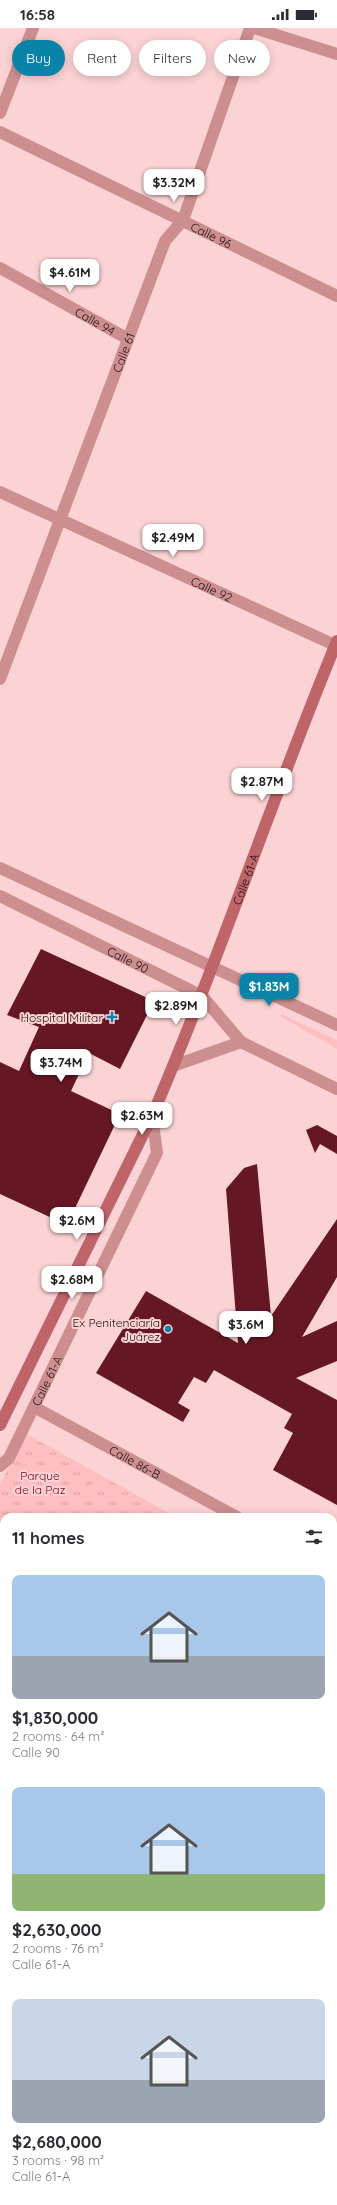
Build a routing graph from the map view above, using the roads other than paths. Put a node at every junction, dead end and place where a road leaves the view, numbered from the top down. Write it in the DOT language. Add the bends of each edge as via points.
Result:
graph roads {
  1 [pos="33,28"];
  2 [pos="250,28"];
  3 [pos="254,28"];
  4 [pos="337,54"];
  5 [pos="0,113"];
  6 [pos="0,132"];
  7 [pos="183,220"];
  8 [pos="0,268"];
  9 [pos="337,296"];
  10 [pos="128,339"];
  11 [pos="0,492"];
  12 [pos="60,520"];
  13 [pos="336,644"];
  14 [pos="0,679"];
  15 [pos="0,868"];
  16 [pos="0,896"];
  17 [pos="212,967"];
  18 [pos="202,996"];
  19 [pos="337,1025"];
  20 [pos="241,1042"];
  21 [pos="173,1066"];
  22 [pos="337,1090"];
  23 [pos="152,1116"];
  24 [pos="34,1407"];
  25 [pos="0,1425"];
  26 [pos="0,1466"];
  27 [pos="230,1513"];
  1 -- 5 [label="street"];
  2 -- 7 [label="street, Calle 61"];
  3 -- 4 [label="street"];
  6 -- 7 [label="street, Calle 96"];
  7 -- 9 [label="street, Calle 96"];
  7 -- 10 [label="street, Calle 61" via="165,241"];
  8 -- 10 [label="street, Calle 94"];
  10 -- 12 [label="street, Calle 61"];
  11 -- 12 [label="street, Calle 92"];
  12 -- 13 [label="street, Calle 92"];
  12 -- 14 [label="street, Calle 61"];
  13 -- 17 [label="street, Calle 61-A"];
  15 -- 17 [label="street"];
  16 -- 18 [label="street, Calle 90"];
  17 -- 18 [label="street, Calle 61-A"];
  17 -- 19 [label="street"];
  18 -- 20 [label="street, Calle 90"];
  18 -- 21 [label="street, Calle 61-A"];
  20 -- 21 [label="street"];
  20 -- 22 [label="street, Calle 90"];
  21 -- 23 [label="street, Calle 61-A"];
  23 -- 24 [label="street, Calle 61-A" via="157,1153"];
  23 -- 25 [label="street, Calle 61-A"];
  24 -- 26 [label="street, Calle 61-A" via="9,1458"];
  24 -- 27 [label="street, Calle 86-B"];
}
